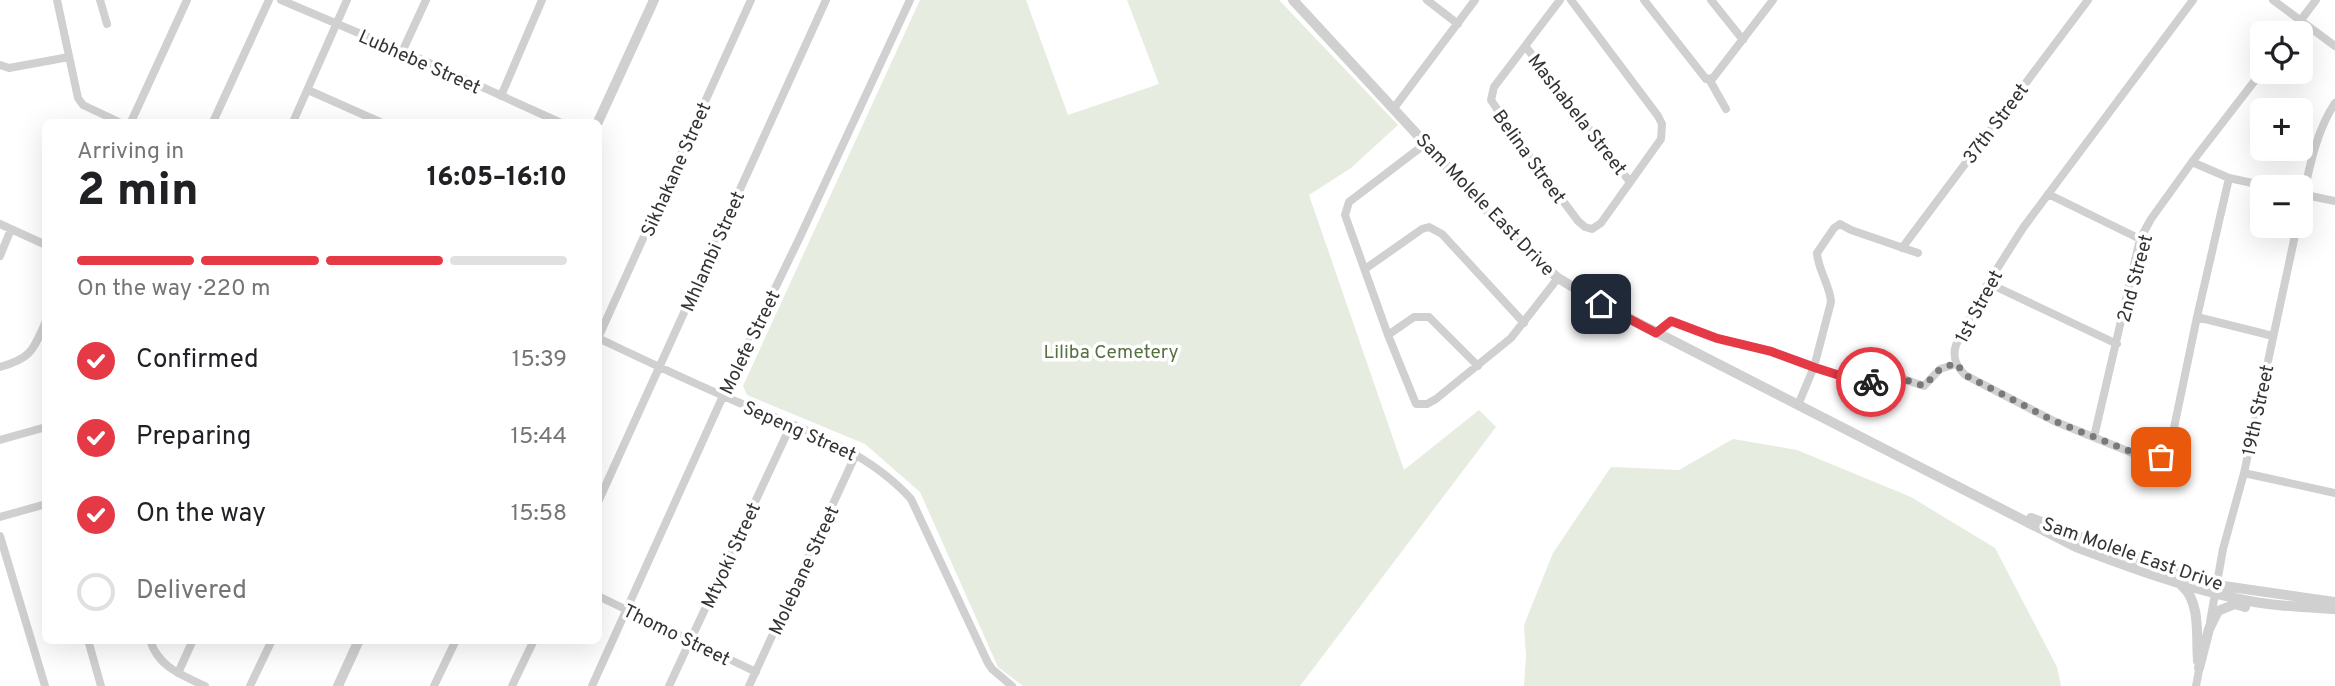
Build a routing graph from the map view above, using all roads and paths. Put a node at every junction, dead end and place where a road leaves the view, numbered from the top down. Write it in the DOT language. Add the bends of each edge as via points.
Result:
graph roads {
  1 [pos="57,0"];
  2 [pos="100,0"];
  3 [pos="187,0"];
  4 [pos="269,0"];
  5 [pos="281,0"];
  6 [pos="347,0"];
  7 [pos="426,0"];
  8 [pos="541,0"];
  9 [pos="654,0"];
  10 [pos="751,0"];
  11 [pos="826,0"];
  12 [pos="910,0"];
  13 [pos="1293,0"];
  14 [pos="1427,0"];
  15 [pos="1475,0"];
  16 [pos="1560,0"];
  17 [pos="1571,0"];
  18 [pos="1644,0"];
  19 [pos="1711,0"];
  20 [pos="1773,0"];
  21 [pos="2088,0"];
  22 [pos="2193,0"];
  23 [pos="2273,0"];
  24 [pos="2316,0"];
  25 [pos="2300,21"];
  26 [pos="107,24"];
  27 [pos="336,24"];
  28 [pos="1458,24"];
  29 [pos="2313,30"];
  30 [pos="1743,40"];
  31 [pos="2335,46"];
  32 [pos="1526,47"];
  33 [pos="402,52"];
  34 [pos="69,57"];
  35 [pos="0,65"];
  36 [pos="1711,78"];
  37 [pos="2252,84"];
  38 [pos="308,90"];
  39 [pos="501,96"];
  40 [pos="2335,103"];
  41 [pos="1394,108"];
  42 [pos="1726,109"];
  43 [pos="113,119"];
  44 [pos="132,119"];
  45 [pos="214,119"];
  46 [pos="294,119"];
  47 [pos="364,119"];
  48 [pos="552,119"];
  49 [pos="599,119"];
  50 [pos="1425,144"];
  51 [pos="2192,162"];
  52 [pos="2308,175"];
  53 [pos="2229,178"];
  54 [pos="1630,181"];
  55 [pos="2250,182"];
  56 [pos="2048,194"];
  57 [pos="2313,196"];
  58 [pos="2335,201"];
  59 [pos="0,224"];
  60 [pos="11,229"];
  61 [pos="2294,238"];
  62 [pos="2140,239"];
  63 [pos="42,243"];
  64 [pos="1902,248"];
  65 [pos="1918,253"];
  66 [pos="0,256"];
  67 [pos="1365,269"];
  68 [pos="1558,278"];
  69 [pos="1988,283"];
  70 [pos="2197,317"];
  71 [pos="1524,323"];
  72 [pos="602,329"];
  73 [pos="42,330"];
  74 [pos="1656,333"];
  75 [pos="1388,335"];
  76 [pos="2273,337"];
  77 [pos="602,340"];
  78 [pos="2117,344"];
  79 [pos="1956,363"];
  80 [pos="1478,366"];
  81 [pos="1814,367"];
  82 [pos="0,368"];
  83 [pos="660,368"];
  84 [pos="723,396"];
  85 [pos="1798,405"];
  86 [pos="791,425"];
  87 [pos="42,428"];
  88 [pos="2094,437"];
  89 [pos="0,440"];
  90 [pos="856,454"];
  91 [pos="2244,473"];
  92 [pos="602,493"];
  93 [pos="2335,493"];
  94 [pos="42,505"];
  95 [pos="2014,513"];
  96 [pos="0,517"];
  97 [pos="0,536"];
  98 [pos="2179,584"];
  99 [pos="2216,590"];
  100 [pos="602,598"];
  101 [pos="2335,602"];
  102 [pos="2298,607"];
  103 [pos="628,609"];
  104 [pos="2335,609"];
  105 [pos="691,641"];
  106 [pos="89,644"];
  107 [pos="152,644"];
  108 [pos="191,644"];
  109 [pos="270,644"];
  110 [pos="357,644"];
  111 [pos="454,644"];
  112 [pos="532,644"];
  113 [pos="2199,668"];
  114 [pos="756,672"];
  115 [pos="178,673"];
  116 [pos="191,683"];
  117 [pos="45,686"];
  118 [pos="101,686"];
  119 [pos="205,686"];
  120 [pos="250,686"];
  121 [pos="338,686"];
  122 [pos="434,686"];
  123 [pos="512,686"];
  124 [pos="592,686"];
  125 [pos="670,686"];
  126 [pos="749,686"];
  127 [pos="1012,686"];
  128 [pos="2196,686"];
  1 -- 34 [label="street"];
  2 -- 26 [label="street"];
  3 -- 44 [label="street"];
  4 -- 45 [label="street"];
  5 -- 27 [label="street, Lubhebe Street"];
  6 -- 27 [label="street"];
  7 -- 33 [label="street"];
  8 -- 39 [label="street"];
  9 -- 49 [label="street"];
  10 -- 72 [label="street, Sikhakane Street"];
  11 -- 83 [label="street, Mhlambi Street"];
  12 -- 84 [label="street, Molefe Street"];
  13 -- 41 [label="street, Sam Molele East Drive"];
  14 -- 28 [label="street"];
  15 -- 28 [label="street"];
  16 -- 32 [label="street, Belina Street"];
  17 -- 54 [label="street" via="1662,124 1661,139"];
  18 -- 36 [label="street" via="1702,77"];
  19 -- 30 [label="street"];
  20 -- 30 [label="street"];
  21 -- 64 [label="street, 37th Street"];
  22 -- 56 [label="street, 1st Street"];
  23 -- 25 [label="street"];
  24 -- 25 [label="street"];
  27 -- 33 [label="street, Lubhebe Street"];
  27 -- 38 [label="street"];
  28 -- 41 [label="street"];
  29 -- 31 [label="street"];
  30 -- 36 [label="street"];
  32 -- 54 [label="street, Mashabela Street"];
  32 -- 54 [label="street, Belina Street" via="1494,87 1490,100 1578,221 1592,229 1601,223"];
  33 -- 39 [label="street, Lubhebe Street"];
  34 -- 35 [label="street" via="9,68"];
  34 -- 43 [label="street" via="80,102"];
  36 -- 42 [label="street"];
  37 -- 51 [label="street, 2nd Street"];
  38 -- 46 [label="street"];
  38 -- 47 [label="street"];
  39 -- 48 [label="street, Lubhebe Street"];
  40 -- 52 [label="street" via="2321,129"];
  41 -- 50 [label="street, Sam Molele East Drive"];
  50 -- 67 [label="street" via="1348,205 1345,215"];
  50 -- 68 [label="street, Sam Molele East Drive"];
  51 -- 53 [label="street"];
  51 -- 62 [label="street, 2nd Street"];
  53 -- 55 [label="street"];
  53 -- 70 [label="street, 1st Street"];
  56 -- 62 [label="street"];
  56 -- 69 [label="street, 1st Street"];
  57 -- 58 [label="street"];
  59 -- 60 [label="street"];
  60 -- 63 [label="street"];
  60 -- 66 [label="street"];
  61 -- 76 [label="street, 19th Street"];
  62 -- 78 [label="street, 2nd Street"];
  64 -- 65 [label="street"];
  64 -- 81 [label="street" via="1840,223 1834,228 1817,253 1831,302"];
  67 -- 71 [label="street" via="1422,229 1434,229"];
  67 -- 75 [label="street"];
  68 -- 71 [label="street"];
  68 -- 74 [label="street, Sam Molele East Drive"];
  69 -- 78 [label="street"];
  69 -- 79 [label="street, 1st Street" via="1956,345"];
  70 -- 76 [label="street"];
  70 -- 88 [label="street, 1st Street" via="2168,452 2151,459"];
  71 -- 80 [label="street"];
  73 -- 82 [label="street" via="26,358"];
  74 -- 81 [label="street" via="1671,321"];
  74 -- 85 [label="street, Sam Molele East Drive"];
  75 -- 80 [label="street" via="1414,317 1429,317"];
  75 -- 80 [label="street" via="1416,404 1436,399"];
  76 -- 91 [label="street, 19th Street"];
  77 -- 83 [label="street, Sepeng Street"];
  78 -- 88 [label="street, 2nd Street"];
  79 -- 81 [label="street" via="1940,369 1922,386 1903,379 1854,380"];
  79 -- 88 [label="street, 1st Street" via="1975,381"];
  81 -- 85 [label="street"];
  83 -- 84 [label="street, Sepeng Street"];
  83 -- 92 [label="street, Mhlambi Street"];
  84 -- 86 [label="street, Sepeng Street"];
  84 -- 103 [label="street, Molefe Street"];
  85 -- 95 [label="street, Sam Molele East Drive"];
  86 -- 90 [label="street, Sepeng Street"];
  86 -- 105 [label="street, Mtyoki Street"];
  87 -- 89 [label="street"];
  90 -- 114 [label="street, Molebane Street"];
  90 -- 127 [label="street, Sepeng Street" via="911,499 988,663"];
  91 -- 93 [label="street"];
  91 -- 99 [label="street, 19th Street"];
  94 -- 96 [label="street"];
  95 -- 98 [label="street, Sam Molele East Drive" via="2076,547"];
  95 -- 99 [label="street, Sam Molele East Drive"];
  97 -- 117 [label="street"];
  98 -- 99 [label="street, Sam Molele East Drive"];
  98 -- 113 [label="street" via="2193,601"];
  99 -- 101 [label="street, Sam Molele East Drive"];
  99 -- 102 [label="street, Sam Molele East Drive" via="2242,600"];
  99 -- 113 [label="street, 19th Street"];
  100 -- 103 [label="street, Thomo Street"];
  102 -- 104 [label="street, Sam Molele East Drive"];
  102 -- 113 [label="street" via="2235,604 2218,611"];
  103 -- 105 [label="street, Thomo Street"];
  103 -- 124 [label="street, Molefe Street"];
  105 -- 114 [label="street, Thomo Street"];
  105 -- 125 [label="street, Mtyoki Street"];
  106 -- 118 [label="street"];
  107 -- 115 [label="street" via="158,658"];
  108 -- 115 [label="street"];
  109 -- 120 [label="street"];
  110 -- 121 [label="street"];
  111 -- 122 [label="street"];
  112 -- 123 [label="street"];
  113 -- 128 [label="street, 19th Street"];
  114 -- 126 [label="street, Molebane Street"];
  115 -- 116 [label="street"];
  116 -- 119 [label="street"];
}
